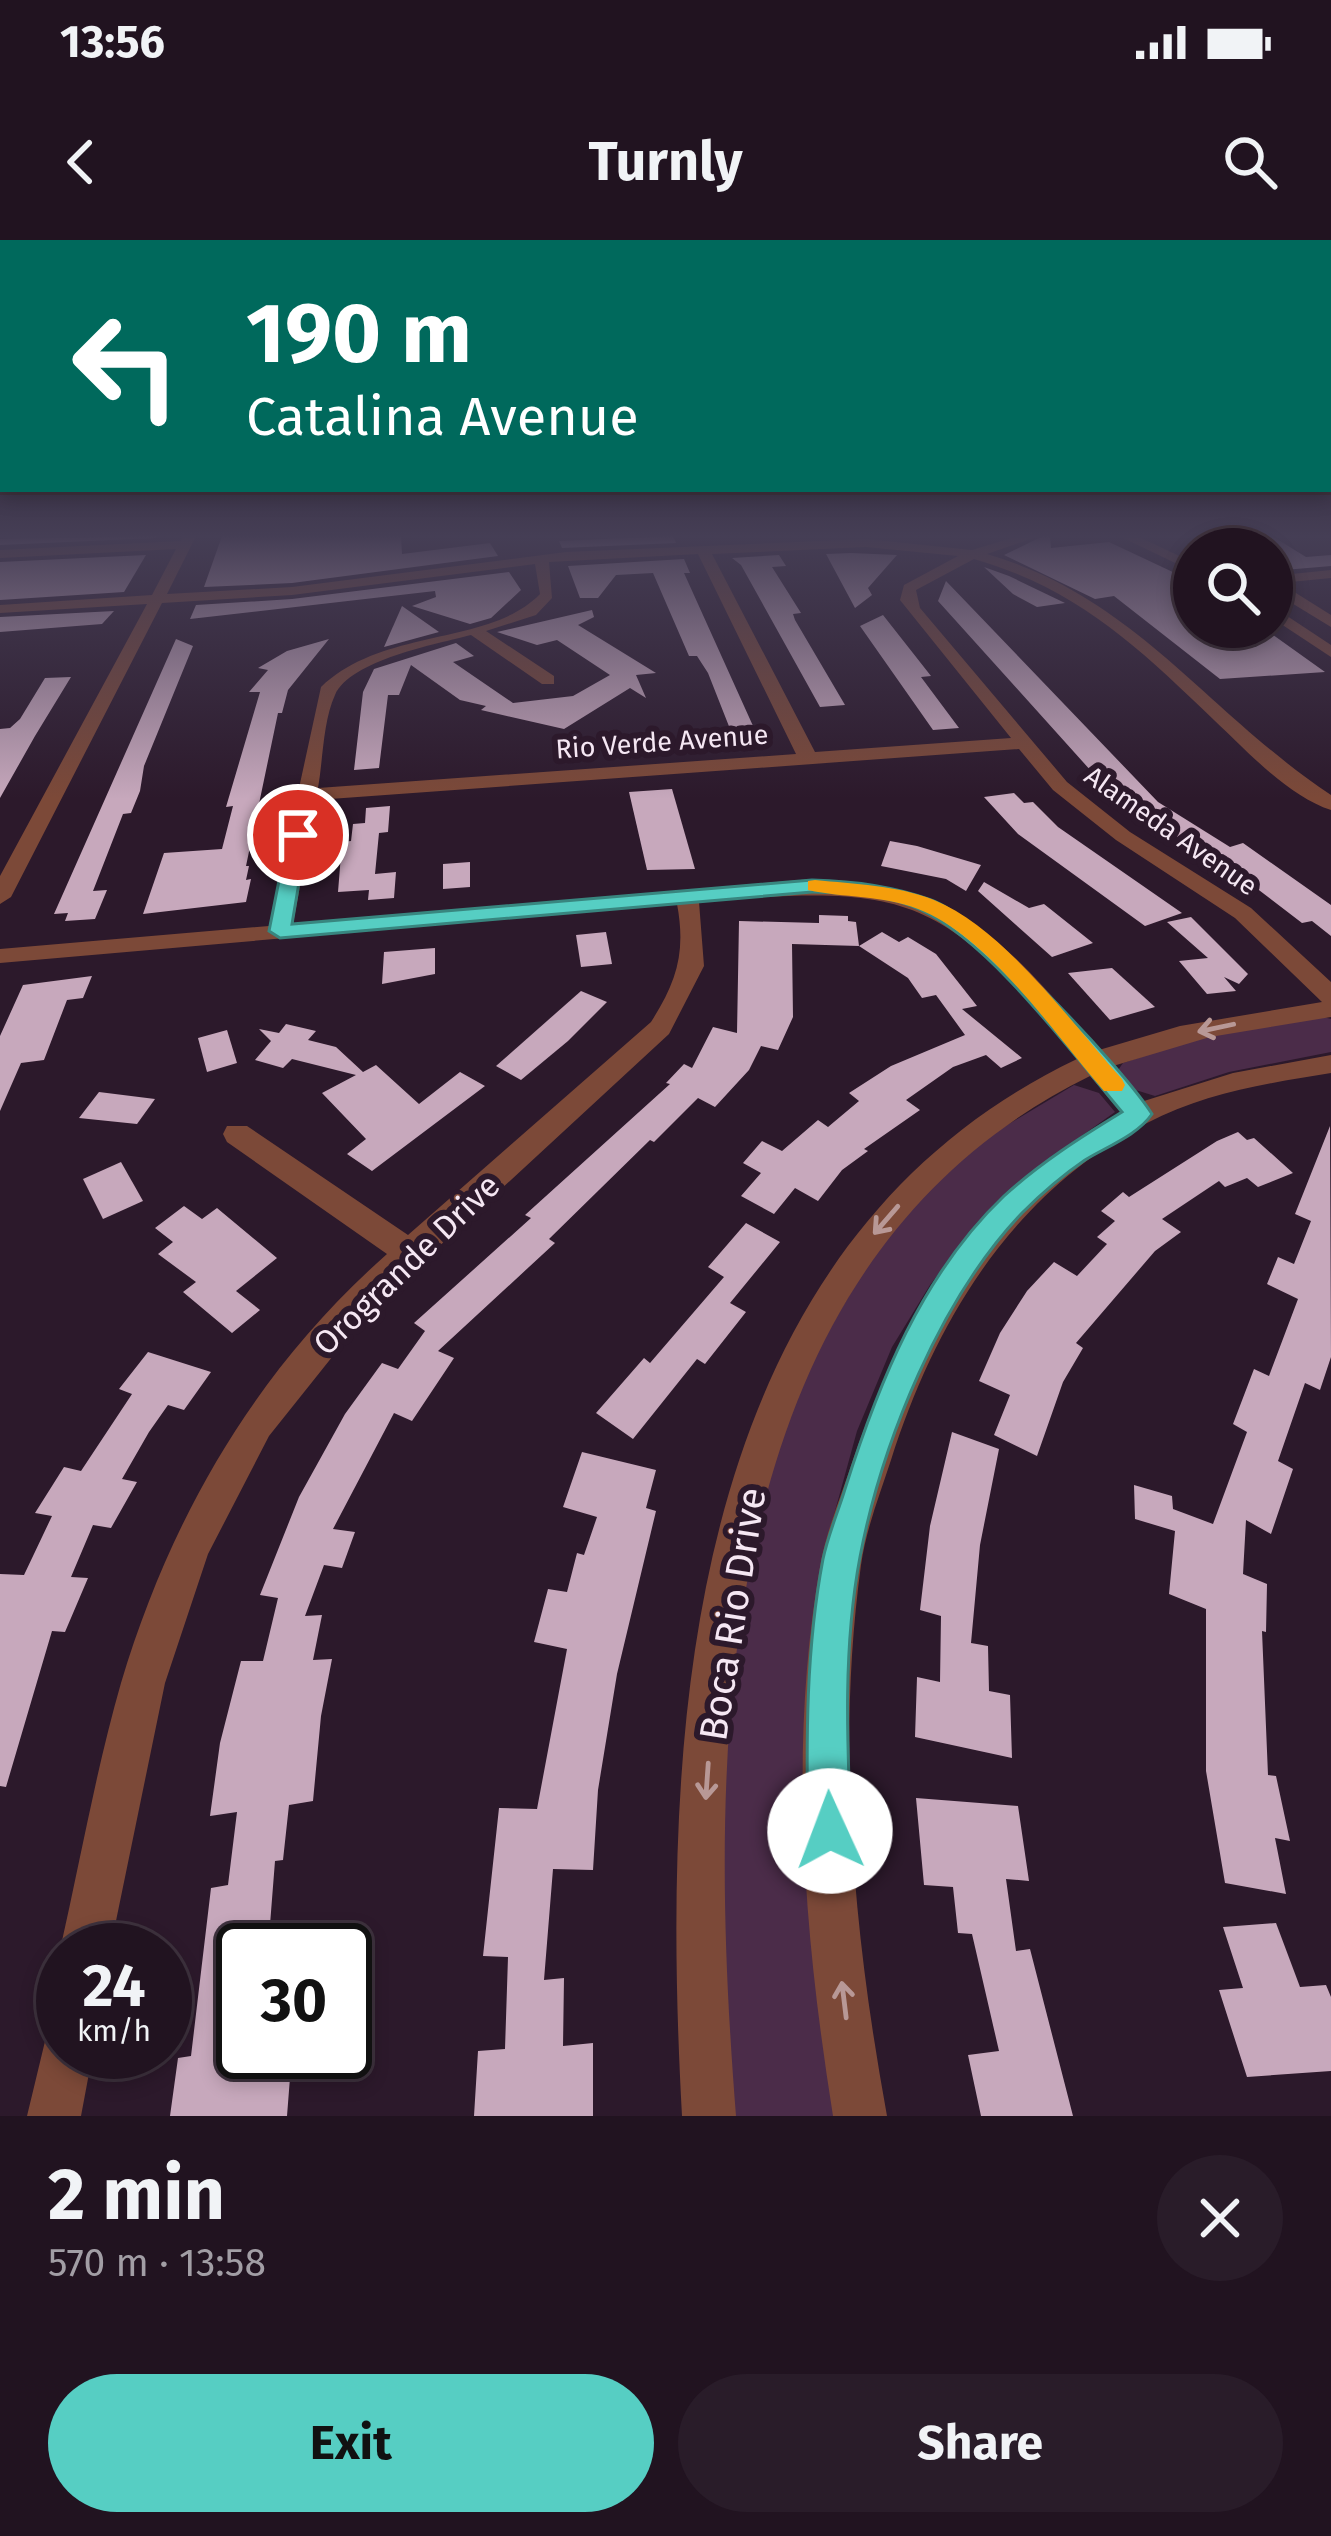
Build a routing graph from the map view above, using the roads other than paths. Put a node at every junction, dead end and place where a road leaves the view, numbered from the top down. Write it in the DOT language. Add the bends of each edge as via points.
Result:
graph roads {
  1 [pos="142,624"];
  2 [pos="501,624"];
  3 [pos="740,624"];
  4 [pos="926,624"];
  5 [pos="1114,624"];
  6 [pos="1293,626"];
  7 [pos="475,632"];
  8 [pos="1331,652"];
  9 [pos="548,680"];
  10 [pos="1023,743"];
  11 [pos="808,758"];
  12 [pos="305,795"];
  13 [pos="1331,804"];
  14 [pos="27,844"];
  15 [pos="0,846"];
  16 [pos="0,897"];
  17 [pos="687,897"];
  18 [pos="280,931"];
  19 [pos="0,956"];
  20 [pos="1331,996"];
  21 [pos="1331,1009"];
  22 [pos="1092,1063"];
  23 [pos="1331,1064"];
  24 [pos="1139,1114"];
  25 [pos="237,1134"];
  26 [pos="408,1252"];
  27 [pos="91,1923"];
  28 [pos="61,2079"];
  29 [pos="54,2116"];
  30 [pos="709,2116"];
  31 [pos="860,2116"];
  1 -- 14 [label="street"];
  2 -- 7 [label="street"];
  3 -- 11 [label="street"];
  4 -- 10 [label="street, Alameda Avenue"];
  5 -- 13 [label="street"];
  6 -- 8 [label="street"];
  7 -- 9 [label="street"];
  7 -- 12 [label="street" via="368,661 333,682"];
  10 -- 11 [label="street, Rio Verde Avenue"];
  10 -- 20 [label="street, Alameda Avenue" via="1088,811 1243,913"];
  11 -- 12 [label="street, Rio Verde Avenue"];
  12 -- 18 [label="street"];
  14 -- 15 [label="street"];
  14 -- 16 [label="street"];
  17 -- 18 [label="street"];
  17 -- 22 [label="street" via="812,886 929,905 1003,961"];
  17 -- 26 [label="street, Orogrande Drive" via="698,952 660,1028"];
  18 -- 19 [label="street"];
  21 -- 22 [label="street, Boca Rio Drive, one-way" via="1166,1038"];
  22 -- 24 [label="street"];
  22 -- 30 [label="street, Boca Rio Drive, one-way" via="979,1129 928,1174 832,1294 785,1382 745,1502 715,1668 698,1918"];
  23 -- 24 [label="street"];
  31 -- 24 [label="street, one-way" via="832,1909 826,1714 842,1557 914,1346 964,1265 1012,1206"];
  25 -- 26 [label="street"];
  26 -- 27 [label="street, Orogrande Drive" via="256,1424 190,1546 143,1683"];
  28 -- 29 [label="street"];
}
